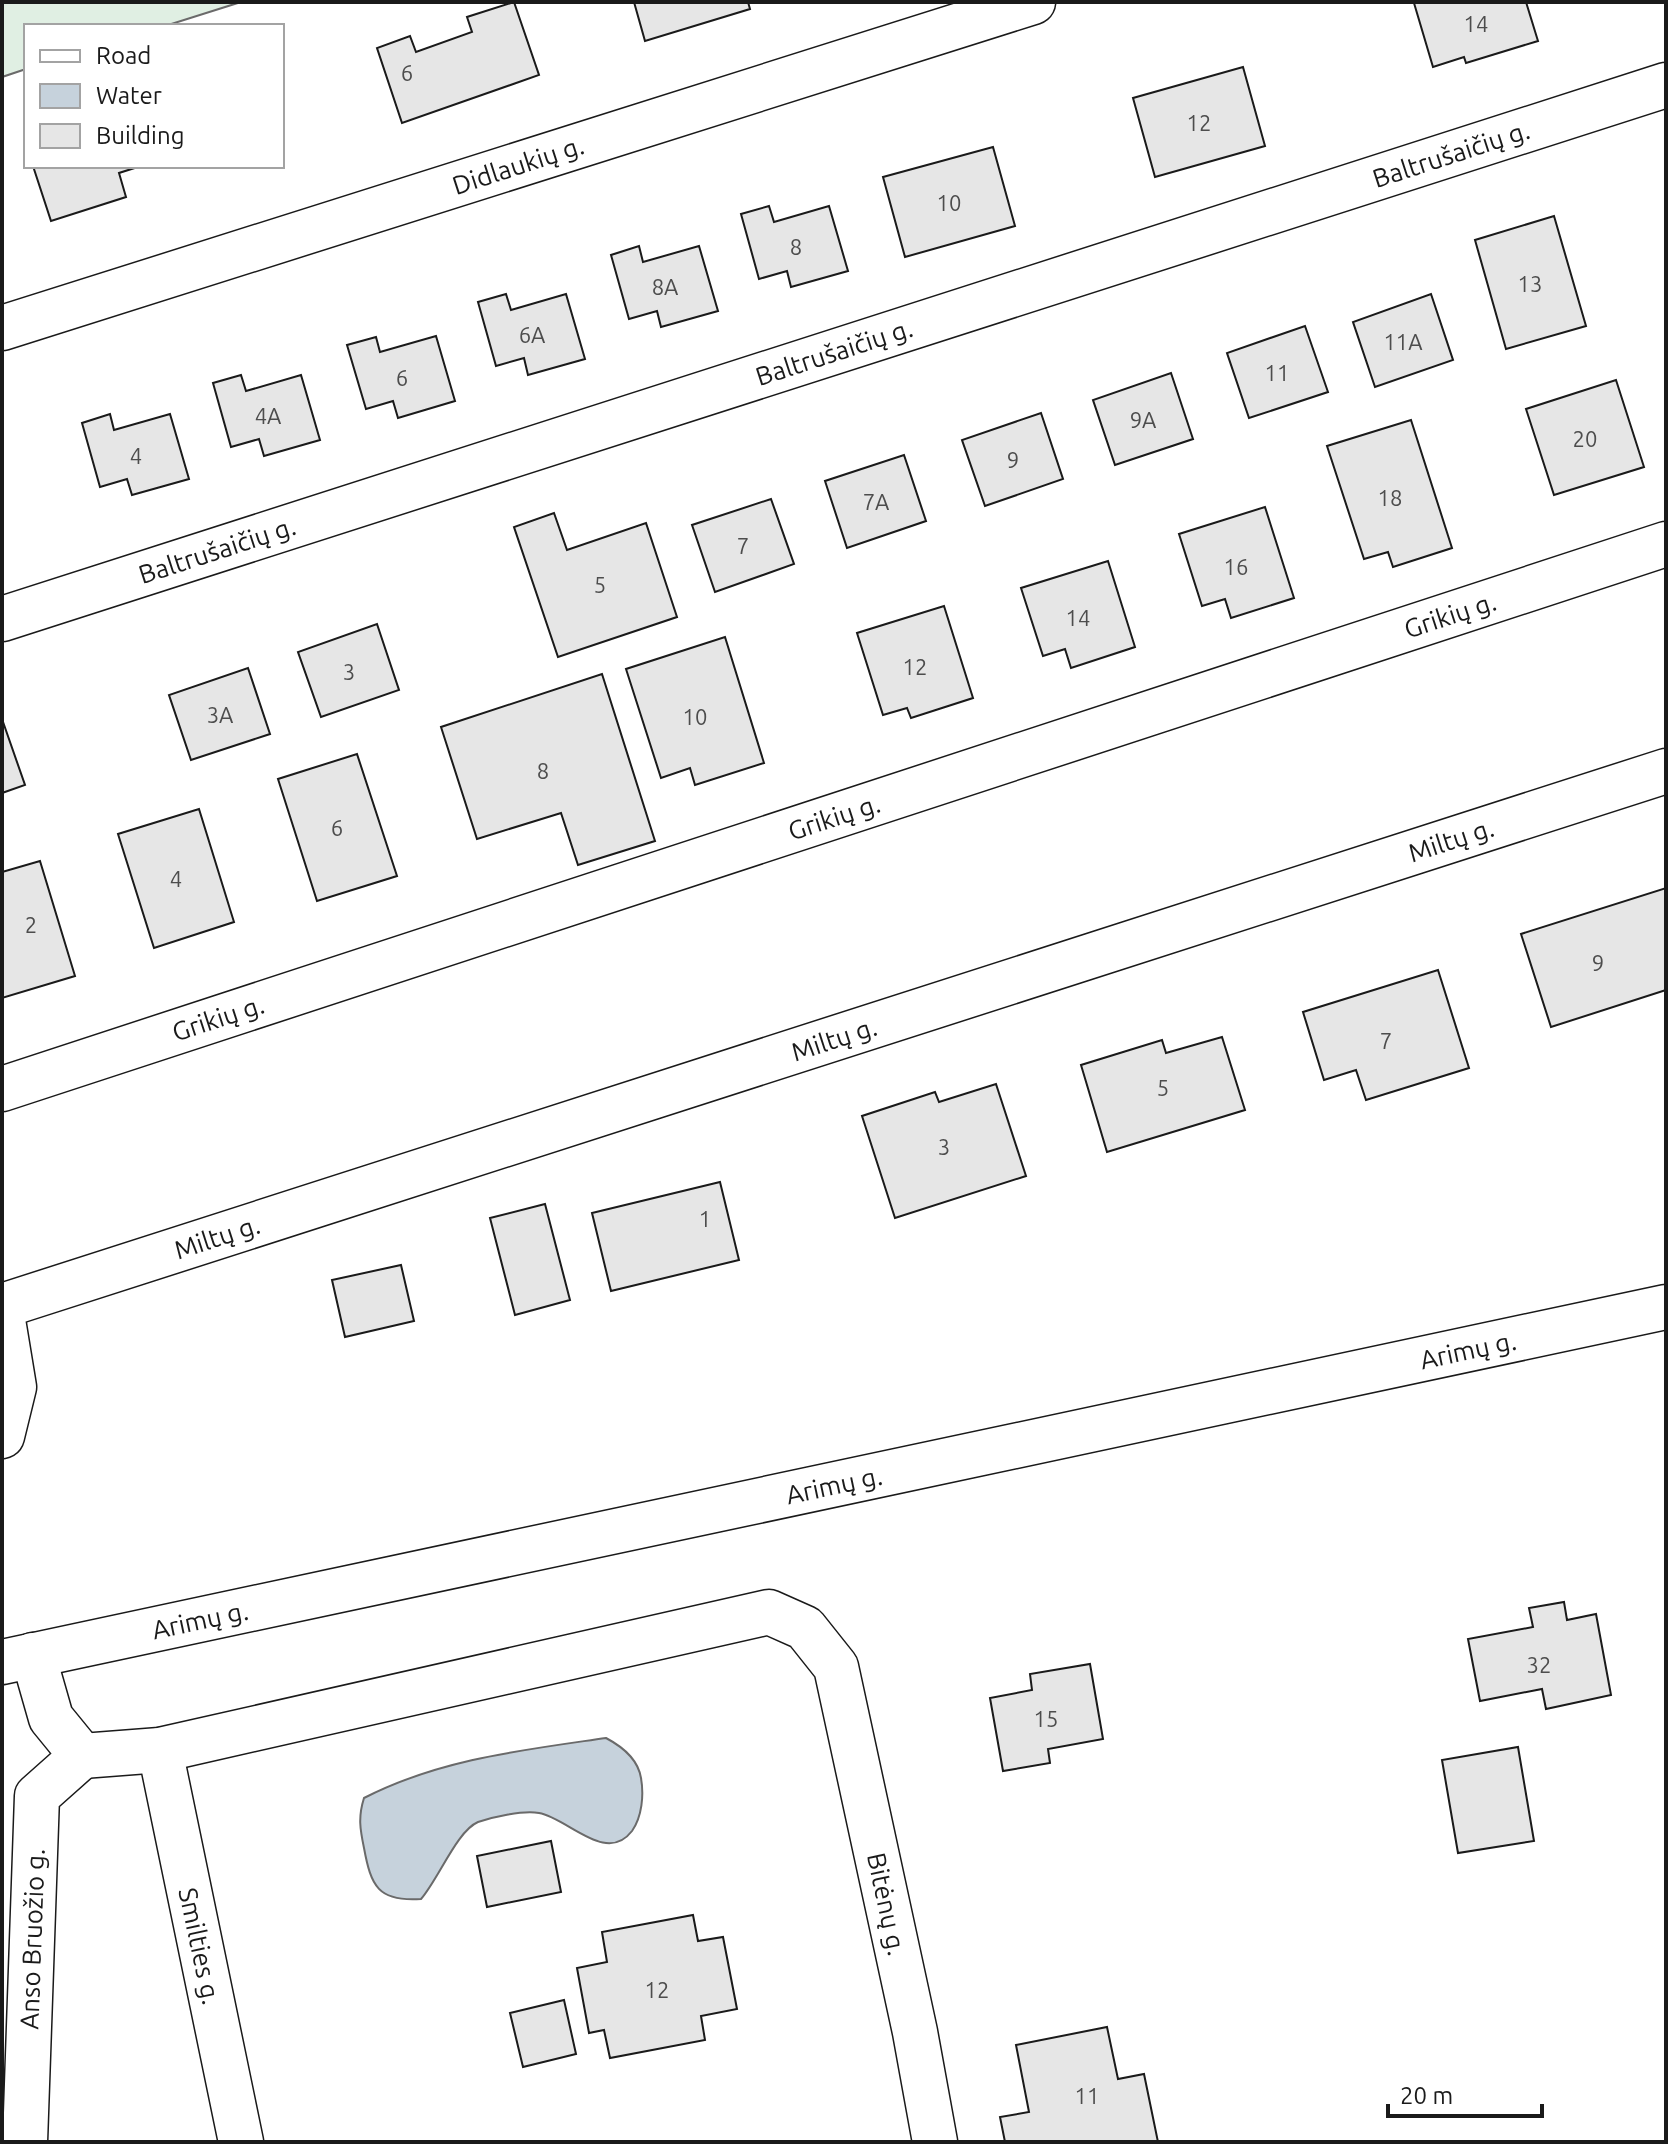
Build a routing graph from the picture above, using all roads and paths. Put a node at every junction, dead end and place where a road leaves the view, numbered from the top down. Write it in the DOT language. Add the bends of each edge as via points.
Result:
graph roads {
  1 [pos="1033,2"];
  2 [pos="1666,85"];
  3 [pos="2,328"];
  4 [pos="1666,544"];
  5 [pos="2,619"];
  6 [pos="1666,771"];
  7 [pos="2,1089"];
  8 [pos="2,1306"];
  9 [pos="1666,1307"];
  10 [pos="2,1314"];
  11 [pos="2,1436"];
  12 [pos="18,1658"];
  13 [pos="160,1750"];
  14 [pos="82,1756"];
  15 [pos="25,2142"];
  16 [pos="241,2142"];
  17 [pos="935,2142"];
  1 -- 3 [label="street, Didlaukių g."];
  2 -- 5 [label="street, Baltrušaičių g."];
  4 -- 7 [label="street, Grikių g."];
  6 -- 8 [label="street, Miltų g."];
  9 -- 12 [label="street, Arimų g."];
  10 -- 11 [label="street" via="14,1387"];
  12 -- 14 [label="street" via="51,1718"];
  13 -- 14 [label="street"];
  13 -- 16 [label="street, Smilties g."];
  13 -- 17 [label="street, Bitėnų g." via="769,1612 805,1628 836,1667"];
  14 -- 15 [label="street, Anso Bruožio g." via="37,1796"];
}
